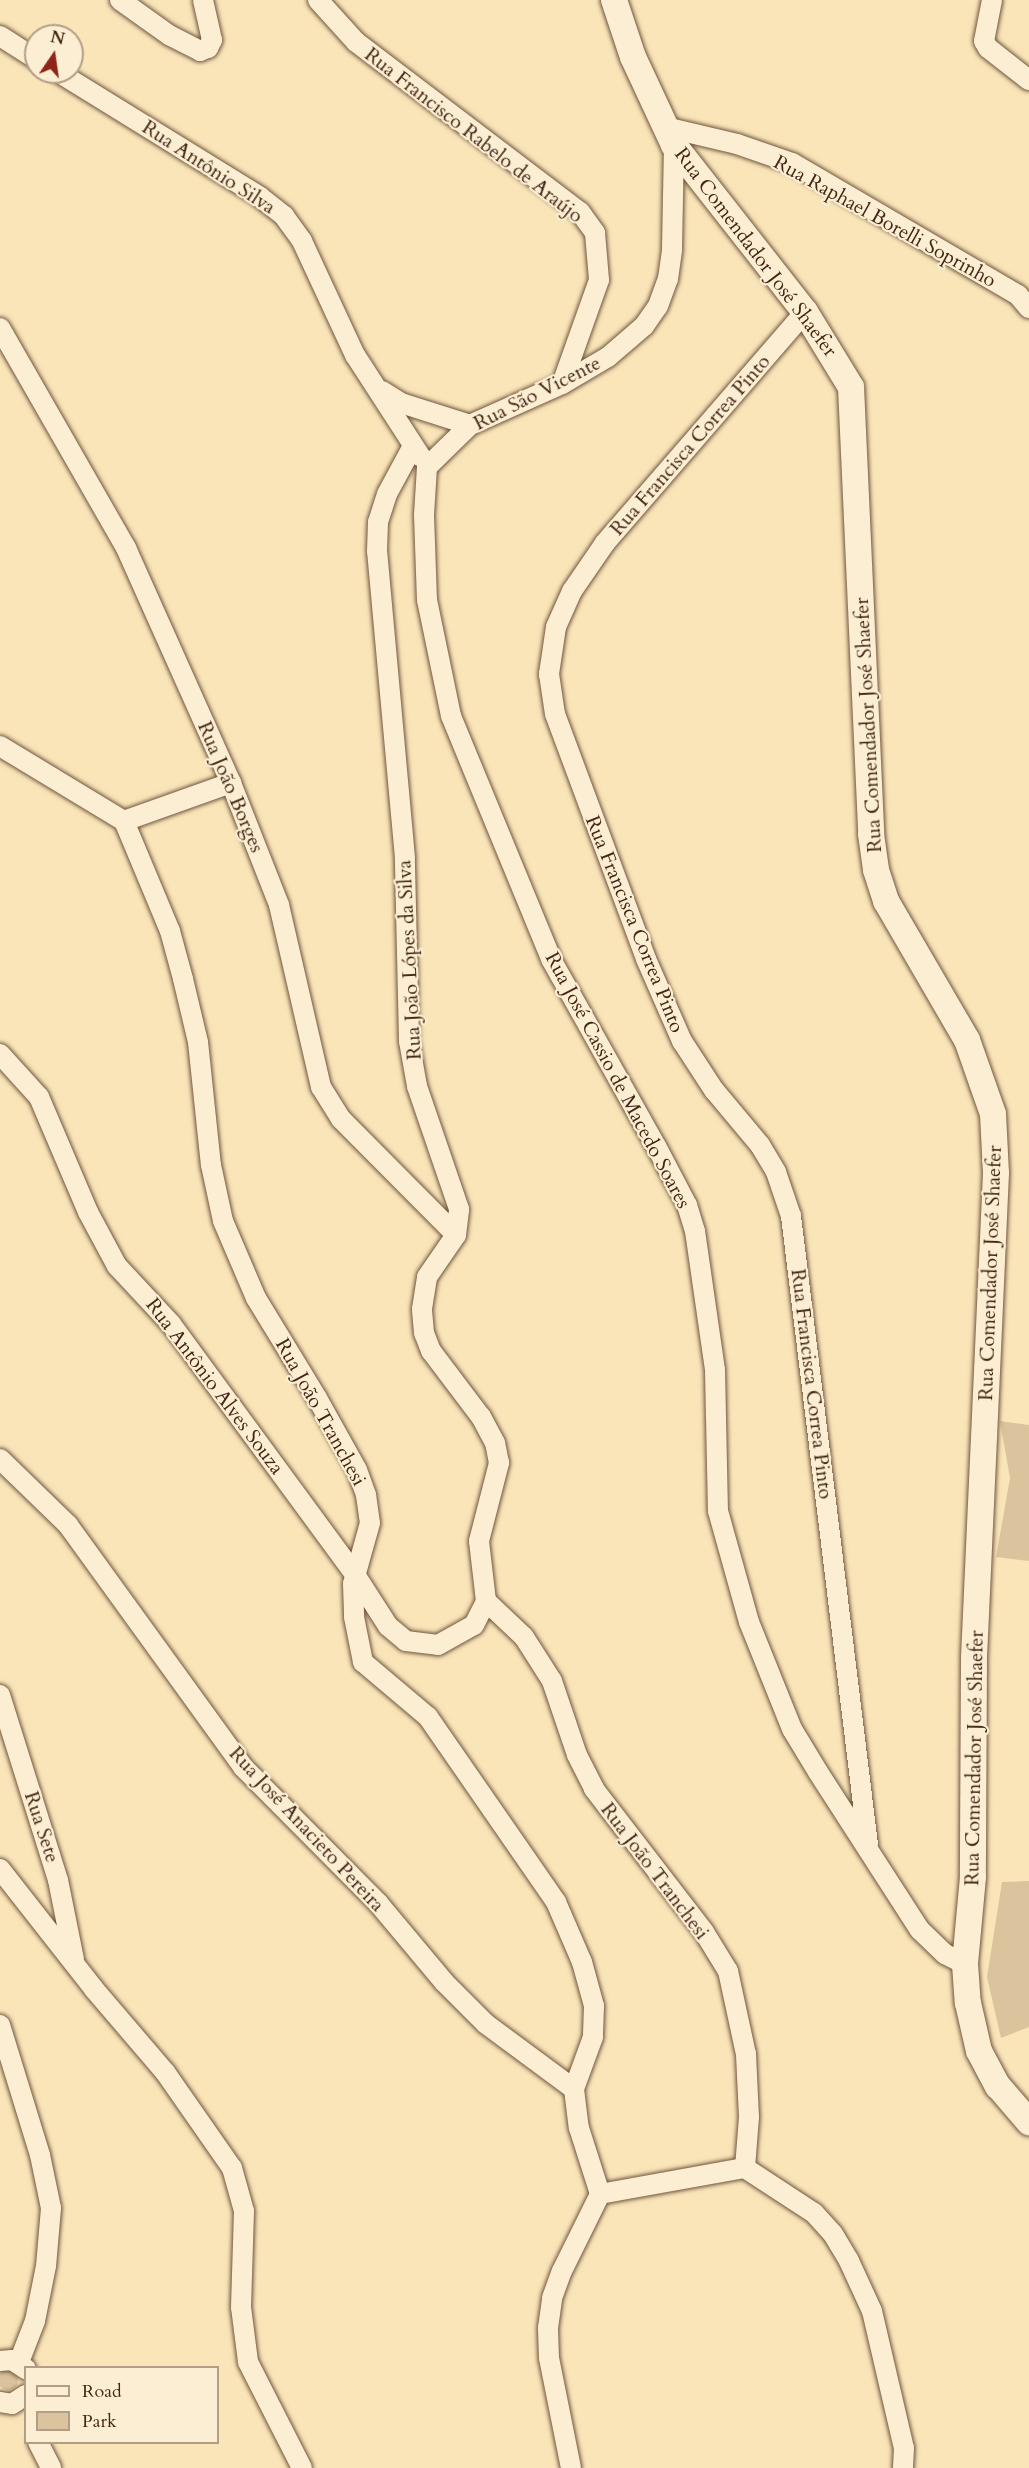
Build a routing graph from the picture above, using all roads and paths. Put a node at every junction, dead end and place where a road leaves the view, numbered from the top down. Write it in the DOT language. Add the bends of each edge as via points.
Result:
graph roads {
  1 [pos="120,0"];
  2 [pos="203,0"];
  3 [pos="318,0"];
  4 [pos="614,0"];
  5 [pos="992,0"];
  6 [pos="0,36"];
  7 [pos="24,51"];
  8 [pos="1029,80"];
  9 [pos="77,84"];
  10 [pos="670,136"];
  11 [pos="1029,308"];
  12 [pos="805,312"];
  13 [pos="0,328"];
  14 [pos="562,384"];
  15 [pos="377,388"];
  16 [pos="470,425"];
  17 [pos="413,446"];
  18 [pos="427,467"];
  19 [pos="0,746"];
  20 [pos="231,783"];
  21 [pos="124,821"];
  22 [pos="0,1054"];
  23 [pos="456,1234"];
  24 [pos="0,1459"];
  25 [pos="354,1573"];
  26 [pos="486,1601"];
  27 [pos="0,1695"];
  28 [pos="868,1845"];
  29 [pos="0,1869"];
  30 [pos="74,1961"];
  31 [pos="965,1964"];
  32 [pos="0,2025"];
  33 [pos="574,2089"];
  34 [pos="1029,2122"];
  35 [pos="745,2168"];
  36 [pos="600,2194"];
  37 [pos="15,2364"];
  38 [pos="39,2444"];
  39 [pos="51,2468"];
  40 [pos="302,2468"];
  41 [pos="571,2468"];
  42 [pos="903,2468"];
  1 -- 2 [label="street" via="190,48 208,48 211,28"];
  3 -- 14 [label="street, Rua Francisco Rabelo de Araújo" via="356,42 580,212 596,233 599,280"];
  4 -- 10 [label="street, Rua Comendador José Shaefer" via="633,57"];
  5 -- 8 [label="street" via="984,41"];
  6 -- 7 [label="street"];
  9 -- 15 [label="street, Rua Antônio Silva" via="260,197 284,216 302,241 355,355"];
  10 -- 11 [label="street, Rua Raphael Borelli Soprinho" via="737,144 792,164 1018,295"];
  10 -- 12 [label="street, Rua Comendador José Shaefer"];
  10 -- 14 [label="street, Rua São Vicente" via="672,249 658,306 644,326 608,357"];
  12 -- 28 [label="street, Rua Francisca Correa Pinto" via="605,543 572,591 556,627 549,674 555,714 646,959 682,1041 714,1090 760,1145 776,1172 791,1216"];
  12 -- 31 [label="street, Rua Comendador José Shaefer" via="842,368 855,407 871,834 876,870 886,901 967,1040 993,1114 996,1173 974,1659 973,1877"];
  13 -- 20 [label="street, Rua João Borges" via="126,548"];
  14 -- 16 [label="street, Rua São Vicente"];
  15 -- 16 [label="street, Rua Antônio Silva" via="401,403"];
  15 -- 17 [label="street, Rua Antônio Silva"];
  16 -- 18 [label="street, Rua São Vicente"];
  17 -- 18 [label="street, Rua Antônio Silva"];
  17 -- 23 [label="street, Rua João Lópes da Silva" via="387,494 378,522 378,551 405,858 410,1041 417,1086 457,1197"];
  18 -- 28 [label="street, Rua José Cassio de Macedo Soares" via="427,600 451,716 551,959 687,1205 707,1294 715,1370 718,1511 732,1570 792,1729"];
  19 -- 21 [label="street"];
  20 -- 21 [label="street"];
  20 -- 23 [label="street, Rua João Borges" via="279,905 321,1087 341,1119"];
  21 -- 25 [label="street, Rua João Tranchesi" via="170,931 183,979 198,1042 211,1165 224,1221 256,1298 317,1398 357,1470 366,1495 369,1523"];
  22 -- 25 [label="street, Rua Antônio Alves Souza" via="39,1097 88,1212 117,1266 171,1324"];
  23 -- 26 [label="street" via="427,1277 423,1317 431,1351 481,1417 495,1443 498,1463 479,1541"];
  24 -- 33 [label="street, Rua José Anacieto Pereira" via="68,1525 243,1767 378,1903 444,1982 486,2024"];
  25 -- 26 [label="street, Rua Antônio Alves Souza" via="398,1637 419,1644 449,1641 474,1625"];
  25 -- 33 [label="street, Rua João Tranchesi" via="354,1617 363,1662 428,1718 556,1902 582,1962 594,2006 593,2037"];
  26 -- 35 [label="street, Rua João Tranchesi" via="524,1637 552,1681 577,1755 594,1790 704,1932 728,1971 746,2054 749,2117"];
  27 -- 30 [label="street, Rua Sete" via="58,1880"];
  28 -- 31 [label="street, Rua José Cassio de Macedo Soares" via="920,1930 945,1954"];
  29 -- 30 [label="street"];
  30 -- 40 [label="street" via="165,2072 232,2168 244,2211 241,2307 248,2362"];
  31 -- 34 [label="street, Rua Comendador José Shaefer" via="968,2003 979,2051 998,2086"];
  32 -- 37 [label="street" via="40,2155 51,2208 39,2299"];
  33 -- 36 [label="street, Rua João Tranchesi" via="579,2128"];
  35 -- 36 [label="street"];
  35 -- 42 [label="street" via="814,2213 849,2261 872,2312 898,2419"];
  36 -- 41 [label="street" via="562,2271 552,2298 548,2328 549,2358"];
  38 -- 39 [label="street"];
}
